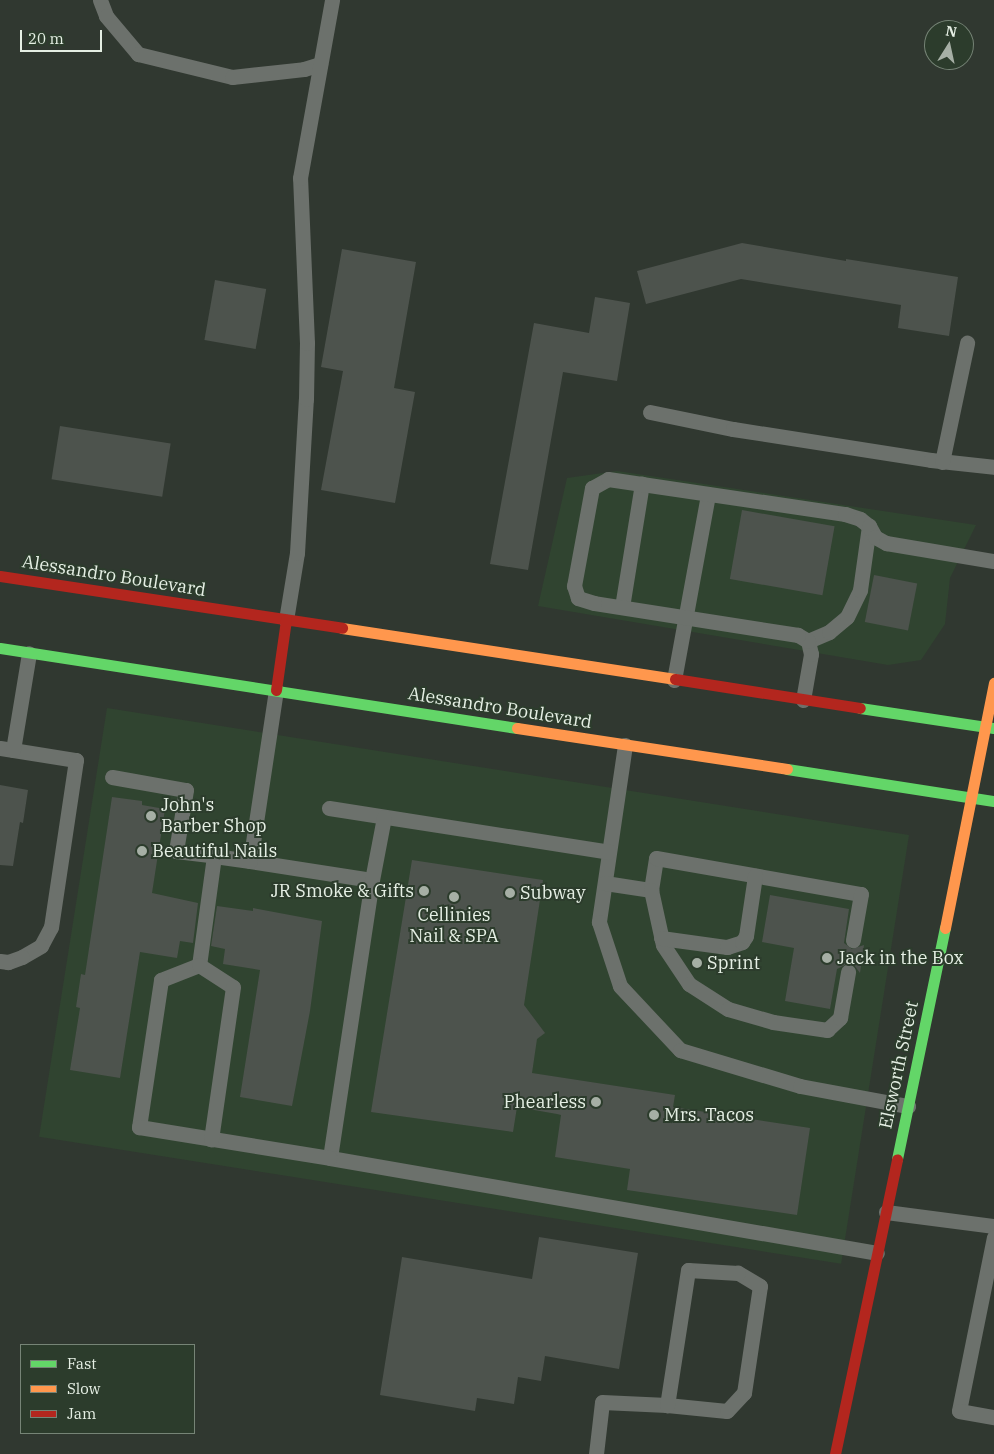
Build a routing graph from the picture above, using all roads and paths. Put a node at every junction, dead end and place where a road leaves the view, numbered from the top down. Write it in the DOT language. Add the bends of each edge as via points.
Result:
graph roads {
  1 [pos="100,0"];
  2 [pos="332,0"];
  3 [pos="320,64"];
  4 [pos="967,343"];
  5 [pos="650,412"];
  6 [pos="942,462"];
  7 [pos="994,467"];
  8 [pos="642,484"];
  9 [pos="708,494"];
  10 [pos="869,526"];
  11 [pos="994,561"];
  12 [pos="0,576"];
  13 [pos="622,607"];
  14 [pos="685,616"];
  15 [pos="286,620"];
  16 [pos="808,642"];
  17 [pos="0,648"];
  18 [pos="29,653"];
  19 [pos="674,680"];
  20 [pos="994,683"];
  21 [pos="276,690"];
  22 [pos="803,700"];
  23 [pos="990,728"];
  24 [pos="625,745"];
  25 [pos="6,749"];
  26 [pos="112,777"];
  27 [pos="972,798"];
  28 [pos="994,801"];
  29 [pos="329,808"];
  30 [pos="384,817"];
  31 [pos="610,852"];
  32 [pos="214,856"];
  33 [pos="250,860"];
  34 [pos="755,876"];
  35 [pos="372,880"];
  36 [pos="605,883"];
  37 [pos="651,890"];
  38 [pos="661,938"];
  39 [pos="853,940"];
  40 [pos="0,961"];
  41 [pos="199,966"];
  42 [pos="848,972"];
  43 [pos="908,1106"];
  44 [pos="211,1139"];
  45 [pos="330,1158"];
  46 [pos="886,1212"];
  47 [pos="994,1226"];
  48 [pos="994,1237"];
  49 [pos="877,1253"];
  50 [pos="667,1404"];
  51 [pos="994,1417"];
  52 [pos="596,1454"];
  53 [pos="835,1454"];
  1 -- 3 [label="lane" via="106,16 138,54 232,77 304,69"];
  2 -- 3 [label="lane"];
  3 -- 15 [label="lane" via="300,178 308,343 297,553"];
  4 -- 6 [label="lane"];
  5 -- 6 [label="lane" via="733,429"];
  6 -- 7 [label="lane"];
  8 -- 9 [label="lane"];
  8 -- 13 [label="lane"];
  8 -- 13 [label="lane" via="608,479 592,488 574,586 578,598"];
  9 -- 10 [label="lane" via="845,514"];
  9 -- 14 [label="lane"];
  10 -- 11 [label="lane" via="875,537 886,543"];
  10 -- 16 [label="lane" via="860,590 848,617 829,632"];
  12 -- 15 [label="main road, Alessandro Boulevard"];
  13 -- 14 [label="lane"];
  14 -- 16 [label="lane" via="798,634"];
  14 -- 19 [label="lane"];
  15 -- 19 [label="main road, Alessandro Boulevard"];
  15 -- 21 [label="main road"];
  16 -- 22 [label="lane" via="811,654"];
  17 -- 18 [label="main road, Alessandro Boulevard"];
  18 -- 21 [label="main road, Alessandro Boulevard"];
  18 -- 25 [label="lane"];
  19 -- 22 [label="main road, Alessandro Boulevard"];
  20 -- 23 [label="main road, Elsworth Street"];
  21 -- 24 [label="main road, Alessandro Boulevard"];
  21 -- 33 [label="lane"];
  22 -- 23 [label="main road, Alessandro Boulevard"];
  23 -- 27 [label="main road, Elsworth Street"];
  24 -- 27 [label="main road, Alessandro Boulevard"];
  24 -- 31 [label="lane"];
  25 -- 40 [label="lane" via="76,760 51,927 41,946 22,957"];
  26 -- 32 [label="lane" via="186,790 176,851"];
  27 -- 28 [label="main road, Alessandro Boulevard"];
  27 -- 43 [label="main road, Elsworth Street"];
  29 -- 30 [label="lane"];
  30 -- 31 [label="lane"];
  30 -- 35 [label="lane"];
  31 -- 36 [label="lane"];
  32 -- 33 [label="lane"];
  32 -- 41 [label="lane"];
  33 -- 35 [label="lane"];
  34 -- 37 [label="lane" via="656,858"];
  34 -- 38 [label="lane" via="746,936 742,942 727,947"];
  34 -- 39 [label="lane" via="861,894"];
  35 -- 45 [label="lane"];
  36 -- 37 [label="lane"];
  36 -- 43 [label="lane" via="599,922 620,986 680,1050 800,1086"];
  37 -- 38 [label="lane"];
  38 -- 42 [label="lane" via="662,945 689,984 728,1009 773,1022 827,1030 840,1018"];
  41 -- 44 [label="lane" via="233,987"];
  41 -- 44 [label="lane" via="161,980 139,1127"];
  43 -- 46 [label="main road, Elsworth Street"];
  44 -- 45 [label="lane"];
  45 -- 49 [label="lane"];
  46 -- 47 [label="lane"];
  46 -- 49 [label="main road, Elsworth Street"];
  48 -- 51 [label="lane" via="959,1411"];
  49 -- 53 [label="main road, Elsworth Street"];
  50 -- 50 [label="lane" via="727,1411 744,1393 760,1286 738,1273 688,1270"];
  50 -- 52 [label="lane" via="602,1402"];
}
